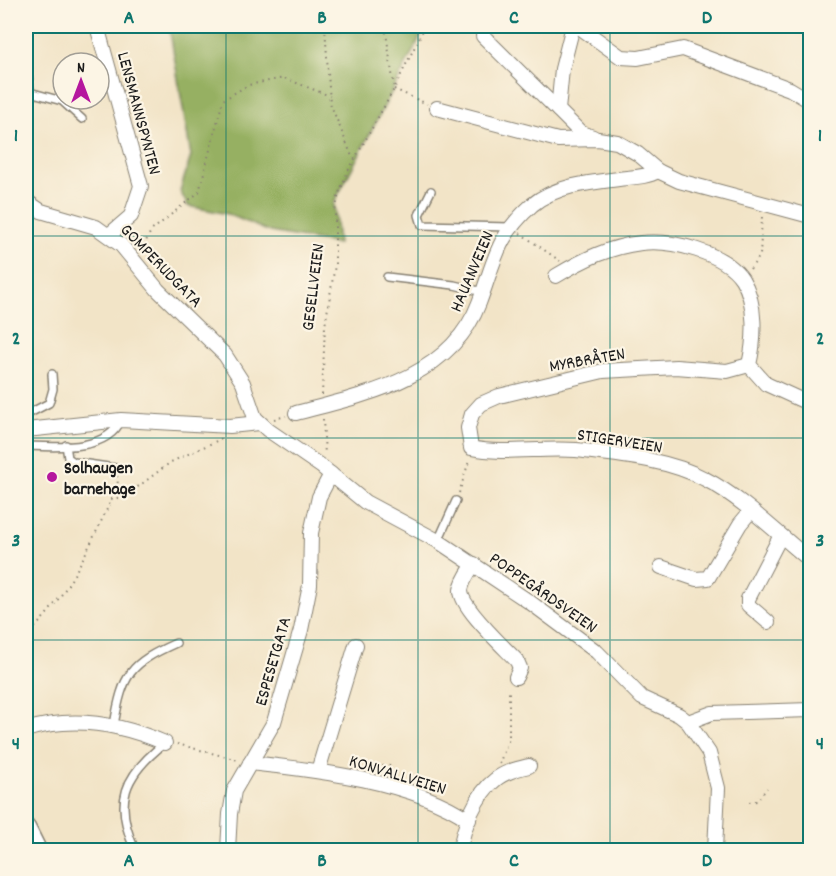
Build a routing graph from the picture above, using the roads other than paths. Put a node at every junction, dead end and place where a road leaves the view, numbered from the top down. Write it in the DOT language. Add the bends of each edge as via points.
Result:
graph roads {
  1 [pos="97,26"];
  2 [pos="573,26"];
  3 [pos="578,26"];
  4 [pos="483,36"];
  5 [pos="26,59"];
  6 [pos="28,91"];
  7 [pos="810,101"];
  8 [pos="436,108"];
  9 [pos="558,110"];
  10 [pos="81,118"];
  11 [pos="598,139"];
  12 [pos="658,171"];
  13 [pos="431,191"];
  14 [pos="26,201"];
  15 [pos="810,216"];
  16 [pos="511,226"];
  17 [pos="109,235"];
  18 [pos="556,276"];
  19 [pos="387,277"];
  20 [pos="483,292"];
  21 [pos="749,365"];
  22 [pos="52,374"];
  23 [pos="810,403"];
  24 [pos="296,413"];
  25 [pos="26,415"];
  26 [pos="121,420"];
  27 [pos="259,423"];
  28 [pos="26,430"];
  29 [pos="66,445"];
  30 [pos="26,446"];
  31 [pos="471,448"];
  32 [pos="115,468"];
  33 [pos="327,470"];
  34 [pos="456,501"];
  35 [pos="750,512"];
  36 [pos="780,537"];
  37 [pos="438,541"];
  38 [pos="810,560"];
  39 [pos="474,564"];
  40 [pos="661,567"];
  41 [pos="768,622"];
  42 [pos="176,643"];
  43 [pos="356,645"];
  44 [pos="516,677"];
  45 [pos="810,710"];
  46 [pos="688,722"];
  47 [pos="114,725"];
  48 [pos="26,730"];
  49 [pos="165,743"];
  50 [pos="250,763"];
  51 [pos="529,766"];
  52 [pos="318,771"];
  53 [pos="469,820"];
  54 [pos="26,828"];
  55 [pos="37,850"];
  56 [pos="135,850"];
  57 [pos="228,850"];
  58 [pos="460,850"];
  59 [pos="715,850"];
  1 -- 17 [label="street, LENSMANNSPYNTEN" via="141,186 131,216"];
  2 -- 9 [label="street" via="562,69"];
  3 -- 7 [label="street" via="621,57 638,58 682,49 790,88"];
  4 -- 9 [label="street"];
  5 -- 6 [label="lane"];
  6 -- 10 [label="lane" via="62,101"];
  8 -- 11 [label="street" via="558,140"];
  9 -- 11 [label="street" via="582,133"];
  11 -- 12 [label="street" via="617,142"];
  12 -- 15 [label="street"];
  12 -- 16 [label="street, HAUANVEIEN" via="559,190 542,197"];
  13 -- 16 [label="lane" via="418,216 422,225"];
  14 -- 17 [label="street, GOMPERUDGATA" via="41,211 81,221"];
  16 -- 20 [label="street, HAUANVEIEN" via="495,252"];
  17 -- 27 [label="street, GOMPERUDGATA" via="225,356 243,383"];
  18 -- 21 [label="street" via="612,248 642,242 698,250 741,278 754,332"];
  19 -- 20 [label="lane"];
  20 -- 24 [label="street, HAUANVEIEN" via="462,334 428,366 400,381"];
  21 -- 23 [label="street" via="760,379"];
  21 -- 31 [label="street, MYRBRÅTEN" via="727,371 676,367 603,371 499,396 481,404 472,414 468,428"];
  22 -- 25 [label="lane" via="49,403"];
  26 -- 27 [label="street" via="230,426"];
  26 -- 28 [label="street"];
  26 -- 29 [label="lane" via="111,436"];
  27 -- 33 [label="street, POPPEGÅRDSVEIEN"];
  29 -- 30 [label="lane"];
  29 -- 32 [label="lane" via="68,458 74,462"];
  31 -- 35 [label="street, STIGERVEIEN" via="577,450 658,463 706,479"];
  33 -- 37 [label="street, POPPEGÅRDSVEIEN" via="365,502"];
  33 -- 50 [label="street, ESPESETGATA" via="311,533 310,585 301,630 274,722"];
  34 -- 37 [label="lane"];
  35 -- 36 [label="street, STIGERVEIEN"];
  35 -- 40 [label="street" via="708,578 696,579"];
  36 -- 38 [label="street, STIGERVEIEN"];
  36 -- 41 [label="street" via="748,599 748,605"];
  37 -- 39 [label="street, POPPEGÅRDSVEIEN"];
  39 -- 44 [label="street" via="462,585 461,596 517,660 520,668"];
  39 -- 46 [label="street, POPPEGÅRDSVEIEN" via="580,638 642,698"];
  42 -- 47 [label="lane" via="136,664 125,683"];
  43 -- 52 [label="street"];
  45 -- 46 [label="street" via="712,713"];
  46 -- 59 [label="street, POPPEGÅRDSVEIEN" via="709,753 718,788"];
  47 -- 48 [label="street" via="59,722"];
  47 -- 49 [label="street"];
  49 -- 56 [label="lane" via="142,764 124,796 123,819"];
  50 -- 52 [label="street, KONVALLVEIEN"];
  50 -- 57 [label="street, ESPESETGATA" via="234,791"];
  51 -- 53 [label="street" via="496,778"];
  52 -- 53 [label="street, KONVALLVEIEN" via="404,792"];
  53 -- 58 [label="street"];
  54 -- 55 [label="main road"];
}
